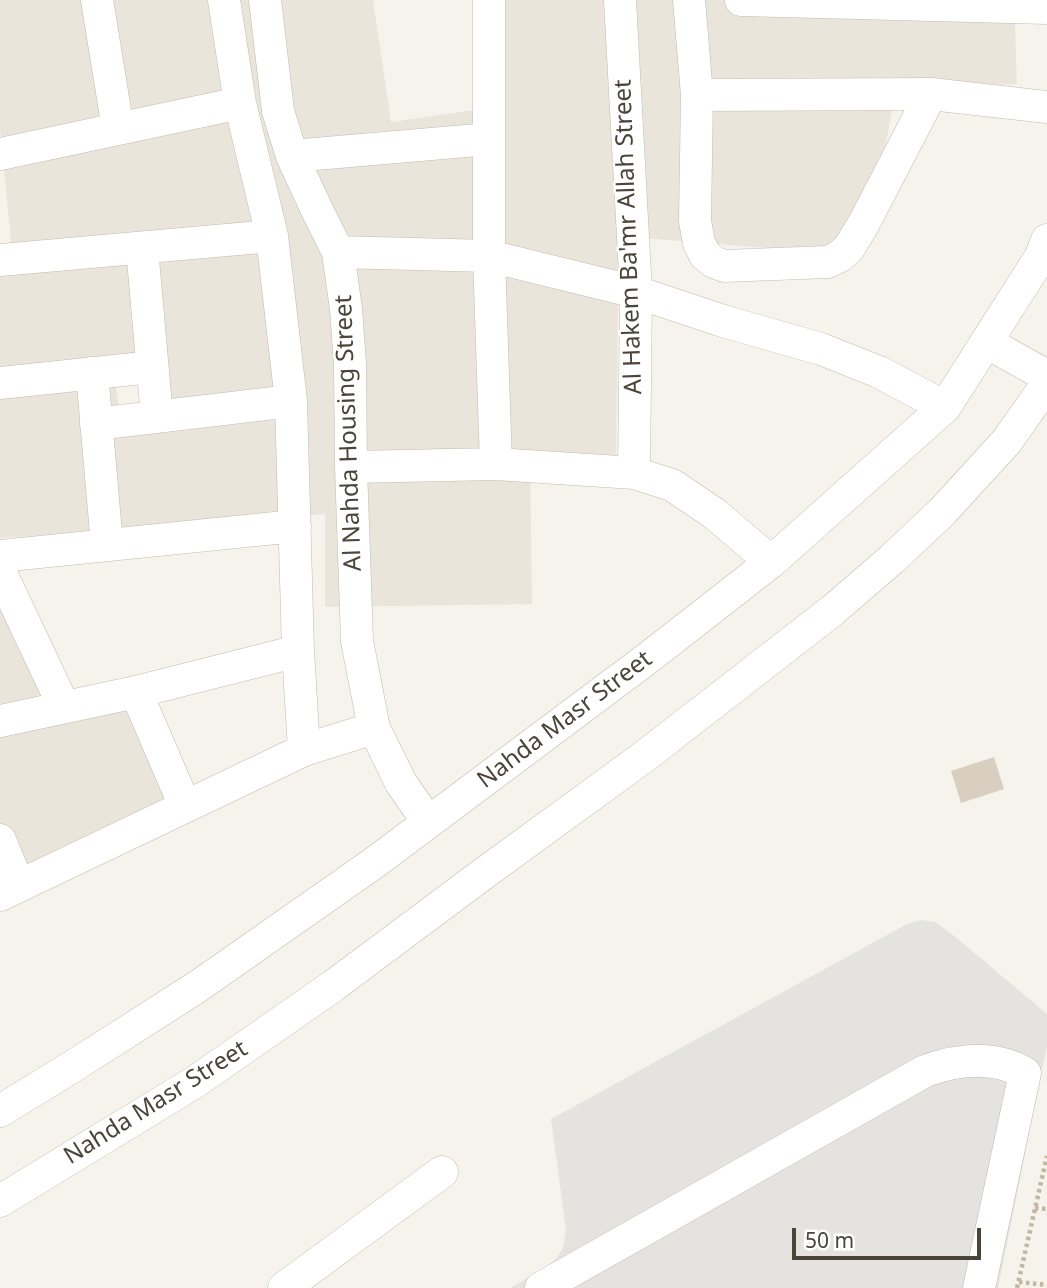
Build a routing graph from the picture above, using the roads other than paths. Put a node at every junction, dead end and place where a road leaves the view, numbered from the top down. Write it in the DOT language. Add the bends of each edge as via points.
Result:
graph roads {
  1 [pos="97,0"];
  2 [pos="224,0"];
  3 [pos="265,0"];
  4 [pos="489,0"];
  5 [pos="620,0"];
  6 [pos="689,0"];
  7 [pos="741,0"];
  8 [pos="949,3"];
  9 [pos="1047,8"];
  10 [pos="697,94"];
  11 [pos="931,94"];
  12 [pos="240,103"];
  13 [pos="1047,107"];
  14 [pos="118,129"];
  15 [pos="489,139"];
  16 [pos="0,154"];
  17 [pos="292,156"];
  18 [pos="272,236"];
  19 [pos="142,248"];
  20 [pos="338,252"];
  21 [pos="489,256"];
  22 [pos="1043,259"];
  23 [pos="0,260"];
  24 [pos="636,292"];
  25 [pos="986,342"];
  26 [pos="152,368"];
  27 [pos="92,373"];
  28 [pos="1047,376"];
  29 [pos="0,383"];
  30 [pos="1047,384"];
  31 [pos="291,401"];
  32 [pos="945,407"];
  33 [pos="157,417"];
  34 [pos="96,424"];
  35 [pos="496,464"];
  36 [pos="351,467"];
  37 [pos="634,473"];
  38 [pos="295,526"];
  39 [pos="107,545"];
  40 [pos="0,556"];
  41 [pos="771,562"];
  42 [pos="0,571"];
  43 [pos="298,651"];
  44 [pos="136,692"];
  45 [pos="64,707"];
  46 [pos="0,721"];
  47 [pos="374,728"];
  48 [pos="304,750"];
  49 [pos="185,806"];
  50 [pos="428,822"];
  51 [pos="0,839"];
  52 [pos="10,891"];
  53 [pos="0,1111"];
  54 [pos="442,1172"];
  55 [pos="0,1201"];
  56 [pos="284,1288"];
  57 [pos="541,1288"];
  58 [pos="979,1288"];
  1 -- 14 [label="street"];
  2 -- 12 [label="street"];
  3 -- 17 [label="street, Al Nahda Housing Street" via="278,111"];
  4 -- 15 [label="street"];
  5 -- 24 [label="street, Al Hakem Ba'mr Allah Street"];
  6 -- 10 [label="street"];
  7 -- 8 [label="street"];
  8 -- 9 [label="street"];
  10 -- 11 [label="street"];
  10 -- 11 [label="street" via="695,221 705,255 724,266 828,262 840,256 864,223"];
  11 -- 13 [label="street"];
  12 -- 14 [label="street"];
  12 -- 18 [label="street"];
  14 -- 16 [label="street"];
  15 -- 17 [label="street"];
  15 -- 21 [label="street"];
  17 -- 20 [label="street, Al Nahda Housing Street"];
  18 -- 19 [label="street"];
  18 -- 31 [label="street"];
  19 -- 23 [label="street"];
  19 -- 26 [label="street"];
  20 -- 21 [label="street"];
  20 -- 36 [label="street, Al Nahda Housing Street" via="350,364"];
  21 -- 24 [label="street"];
  21 -- 35 [label="street"];
  22 -- 25 [label="street, Nahda Masr Street"];
  24 -- 32 [label="street" via="821,349 879,372"];
  24 -- 37 [label="street, Al Hakem Ba'mr Allah Street"];
  25 -- 28 [label="street"];
  25 -- 32 [label="street, Nahda Masr Street"];
  26 -- 27 [label="street"];
  26 -- 33 [label="street"];
  27 -- 29 [label="street"];
  27 -- 34 [label="street"];
  30 -- 55 [label="street, Nahda Masr Street" via="1007,440 942,512 822,618 645,756 333,986 195,1082"];
  31 -- 33 [label="street"];
  31 -- 38 [label="street"];
  32 -- 41 [label="street, Nahda Masr Street"];
  33 -- 34 [label="street"];
  34 -- 39 [label="street"];
  35 -- 36 [label="street"];
  35 -- 37 [label="street"];
  36 -- 47 [label="street, Al Nahda Housing Street" via="357,642"];
  37 -- 41 [label="street" via="672,485 715,514"];
  38 -- 39 [label="street"];
  38 -- 43 [label="street"];
  39 -- 40 [label="street"];
  41 -- 50 [label="street, Nahda Masr Street"];
  42 -- 45 [label="street"];
  43 -- 44 [label="street"];
  43 -- 48 [label="street"];
  44 -- 45 [label="street"];
  44 -- 49 [label="street"];
  45 -- 46 [label="street"];
  47 -- 48 [label="street"];
  47 -- 50 [label="street, Al Nahda Housing Street" via="401,783"];
  48 -- 49 [label="street"];
  49 -- 52 [label="street"];
  50 -- 53 [label="street, Nahda Masr Street" via="197,987"];
  51 -- 52 [label="street"];
  54 -- 56 [label="street"];
  57 -- 58 [label="street" via="925,1071 979,1060 999,1062 1025,1073"];
}
